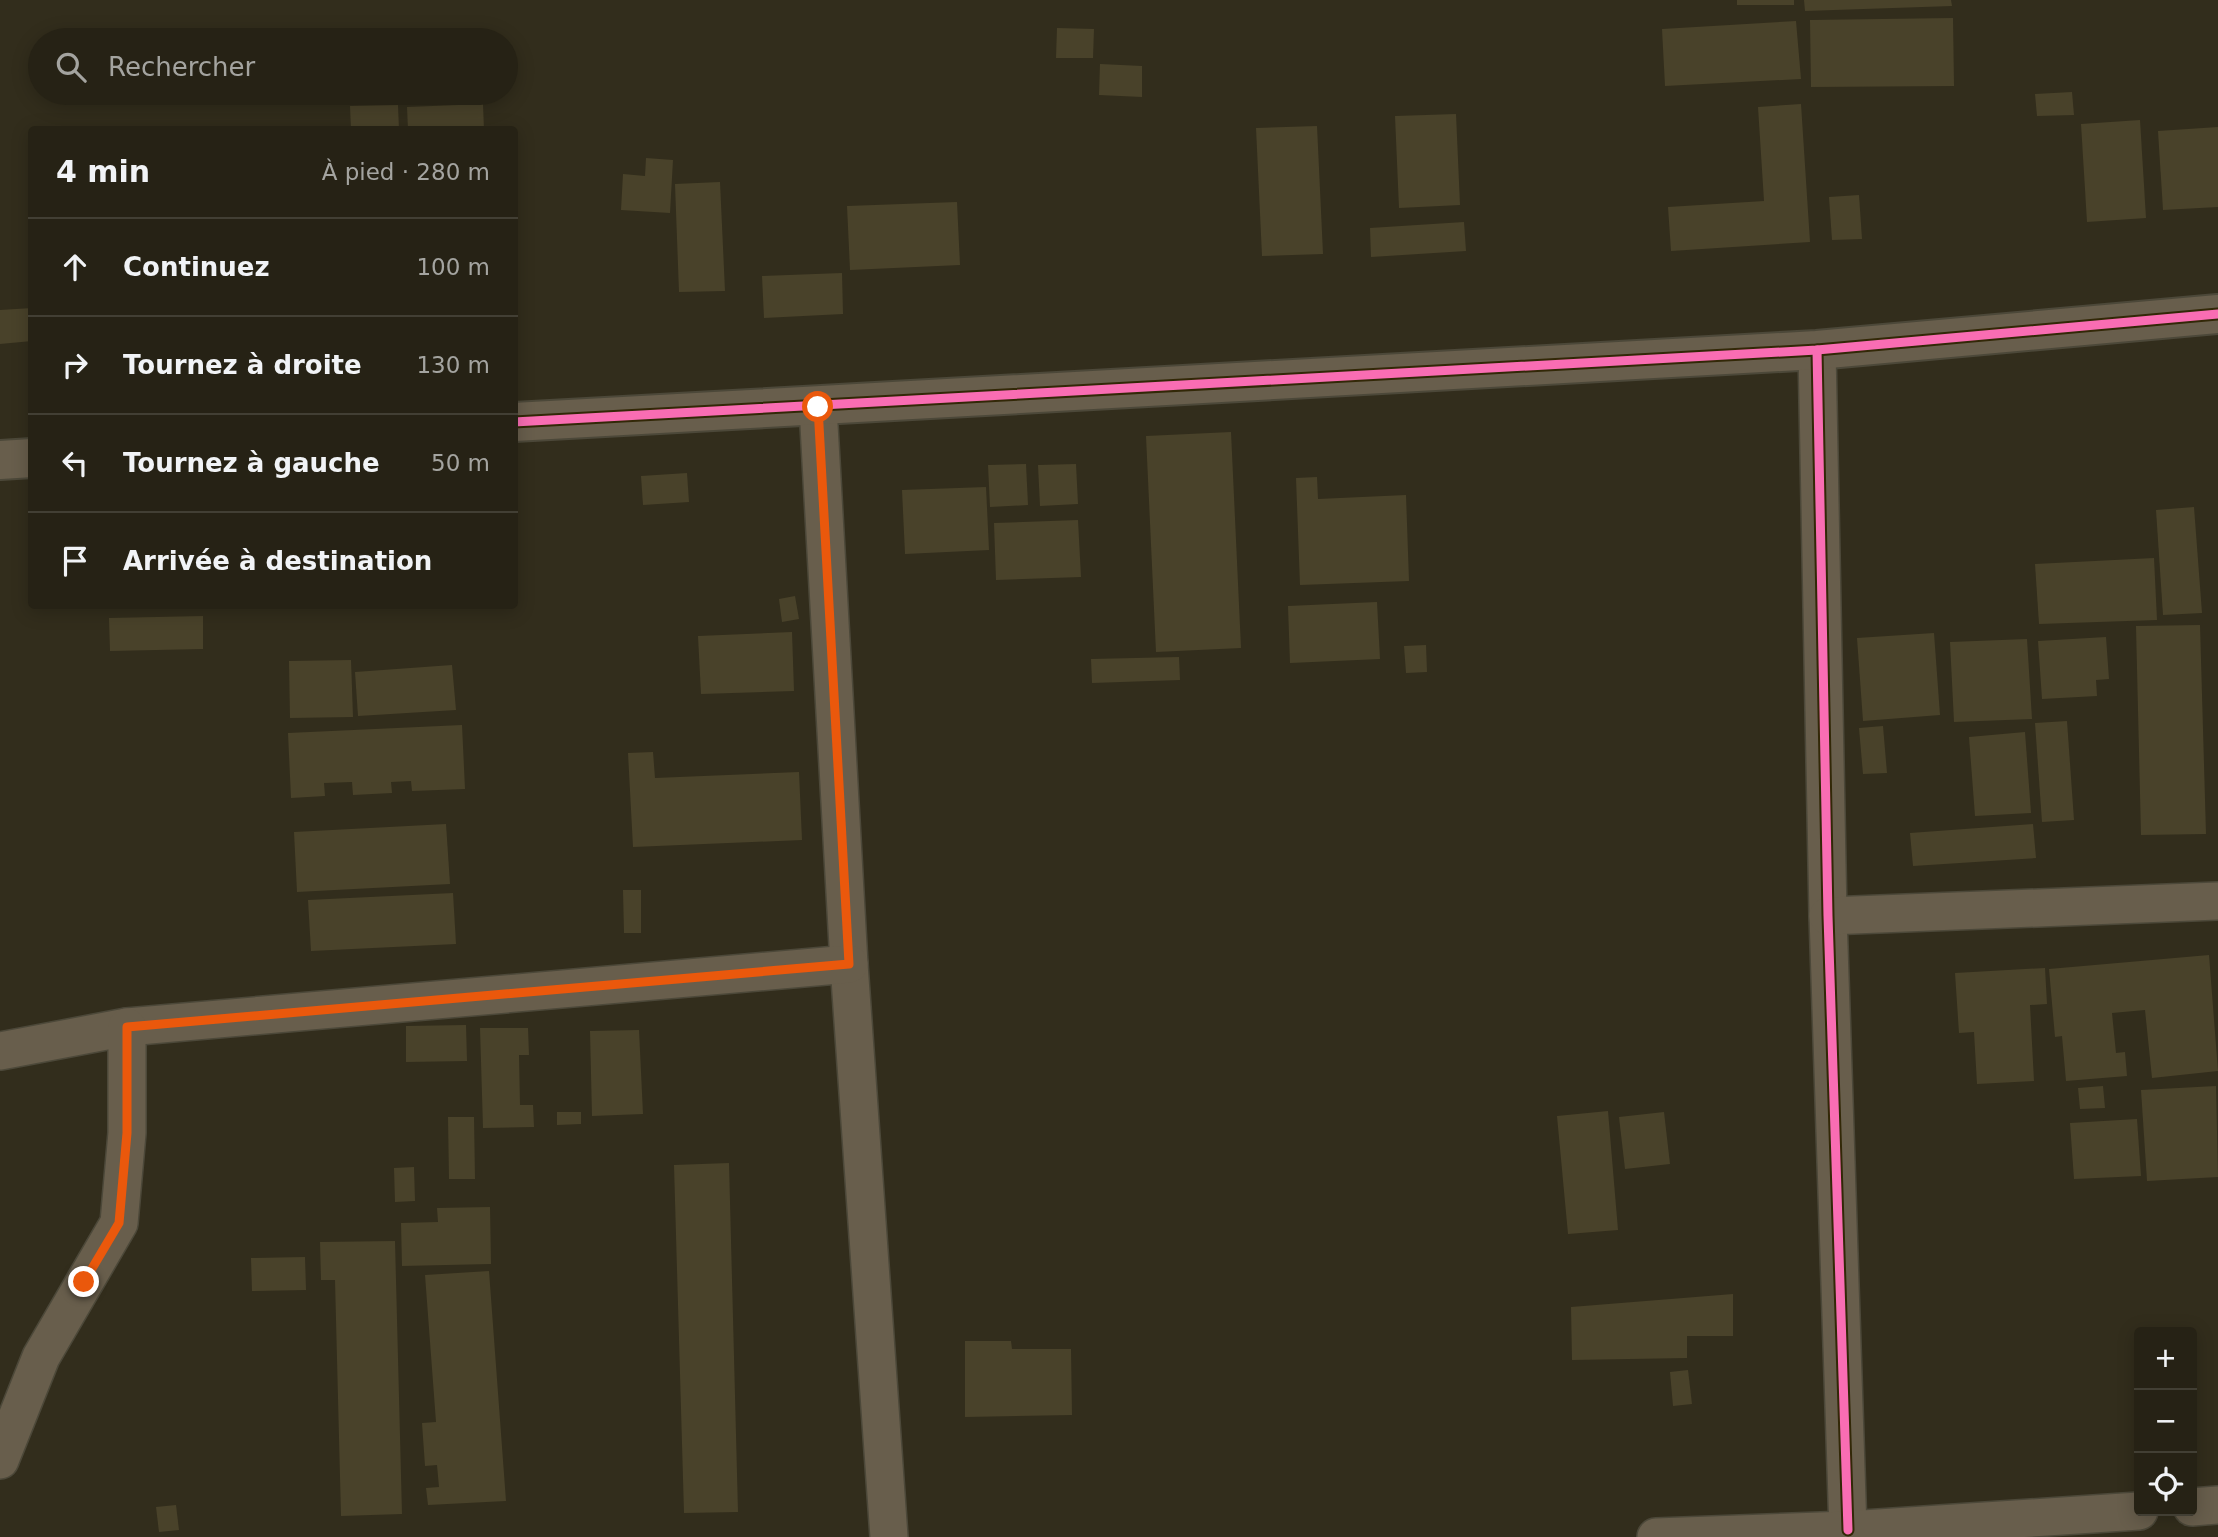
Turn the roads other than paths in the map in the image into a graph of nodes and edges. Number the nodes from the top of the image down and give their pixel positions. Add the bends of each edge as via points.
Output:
1 (2218, 314) edge
2 (1817, 350) junction
3 (818, 407) junction
4 (518, 422) edge
5 (28, 458) edge
6 (0, 460) edge
7 (2218, 901) edge
8 (1828, 916) junction
9 (849, 964) junction
10 (127, 1027) junction
11 (0, 1051) edge
12 (0, 1460) edge
13 (2218, 1505) edge
14 (2197, 1507) edge
15 (2134, 1511) edge
16 (1848, 1530) junction
17 (889, 1537) edge
18 (1656, 1537) edge

1 - 2 street
2 - 3 street
2 - 8 street
3 - 4 street
3 - 9 street
5 - 6 street
7 - 8 street
8 - 16 street
9 - 10 street
9 - 17 street
10 - 11 street
10 - 12 street via 127,1133 119,1223 41,1357
13 - 14 street
15 - 16 street
16 - 18 street

